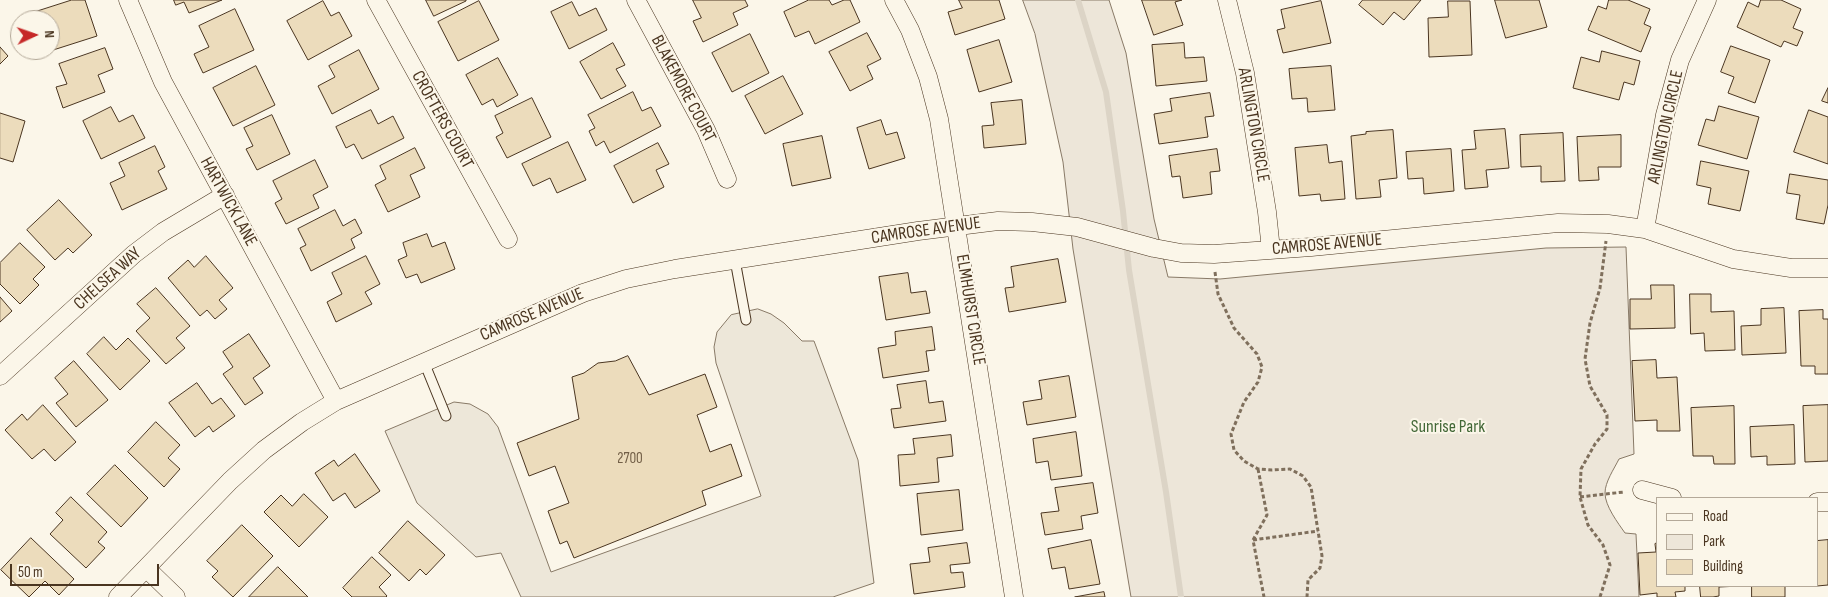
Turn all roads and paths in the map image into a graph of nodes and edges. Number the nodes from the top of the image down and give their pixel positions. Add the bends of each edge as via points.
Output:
1 (128, 0) edge
2 (376, 0) edge
3 (636, 0) edge
4 (894, 0) edge
5 (1227, 0) edge
6 (1707, 0) edge
7 (727, 179) dead end
8 (225, 195) junction
9 (1608, 224) junction
10 (957, 226) junction
11 (1645, 229) junction
12 (508, 239) dead end
13 (1271, 250) junction
14 (1214, 254) junction
15 (735, 260) junction
16 (1828, 268) edge
17 (746, 320) dead end
18 (424, 362) junction
19 (0, 376) edge
20 (336, 401) junction
21 (446, 416) dead end
22 (1258, 469) junction
23 (1642, 490) joint
24 (1580, 497) junction
25 (1668, 497) edge
26 (1318, 531) junction
27 (1253, 540) junction
28 (146, 568) junction
29 (118, 597) edge
30 (176, 597) edge
31 (1014, 597) edge
32 (1264, 597) edge
33 (1307, 597) edge
34 (1600, 597) edge

1 - 8 street, HARTWICK LANE via 163,82
2 - 12 street, CROFTERS COURT
3 - 7 street, BLAKEMORE COURT via 706,130
4 - 10 street, ELMHURST CIRCLE via 910,30 928,77 939,119
5 - 13 street, ARLINGTON CIRCLE via 1245,72
6 - 11 street, ARLINGTON CIRCLE via 1680,60 1665,116
8 - 19 street, CHELSEA WAY via 163,232 134,254
8 - 20 street, HARTWICK LANE
9 - 11 street, CAMROSE AVENUE
9 - 13 street, CAMROSE AVENUE via 1558,223
9 - 24 path via 1600,288 1590,323 1585,359 1590,386 1607,416 1607,429 1581,470
10 - 14 street, CAMROSE AVENUE via 998,221 1032,222 1077,227 1180,253
10 - 15 street, CAMROSE AVENUE
10 - 31 street, ELMHURST CIRCLE
11 - 16 street, CAMROSE AVENUE via 1733,259 1791,268
13 - 14 street, CAMROSE AVENUE
14 - 22 path via 1218,294 1234,328 1256,354 1262,367 1258,382 1244,402 1231,434 1234,450 1244,462
15 - 17 lane
15 - 18 street, CAMROSE AVENUE via 626,279 583,292
18 - 20 street, CAMROSE AVENUE
18 - 21 lane
20 - 28 street, CAMROSE AVENUE via 264,450
22 - 26 path via 1290,469 1304,476 1311,487
22 - 27 path via 1267,515
23 - 24 path
23 - 25 street
24 - 34 path via 1588,525 1603,545 1610,564
26 - 27 path
26 - 33 path via 1322,556 1320,568 1308,580
27 - 32 path
28 - 29 street, CAMROSE AVENUE
28 - 30 street

